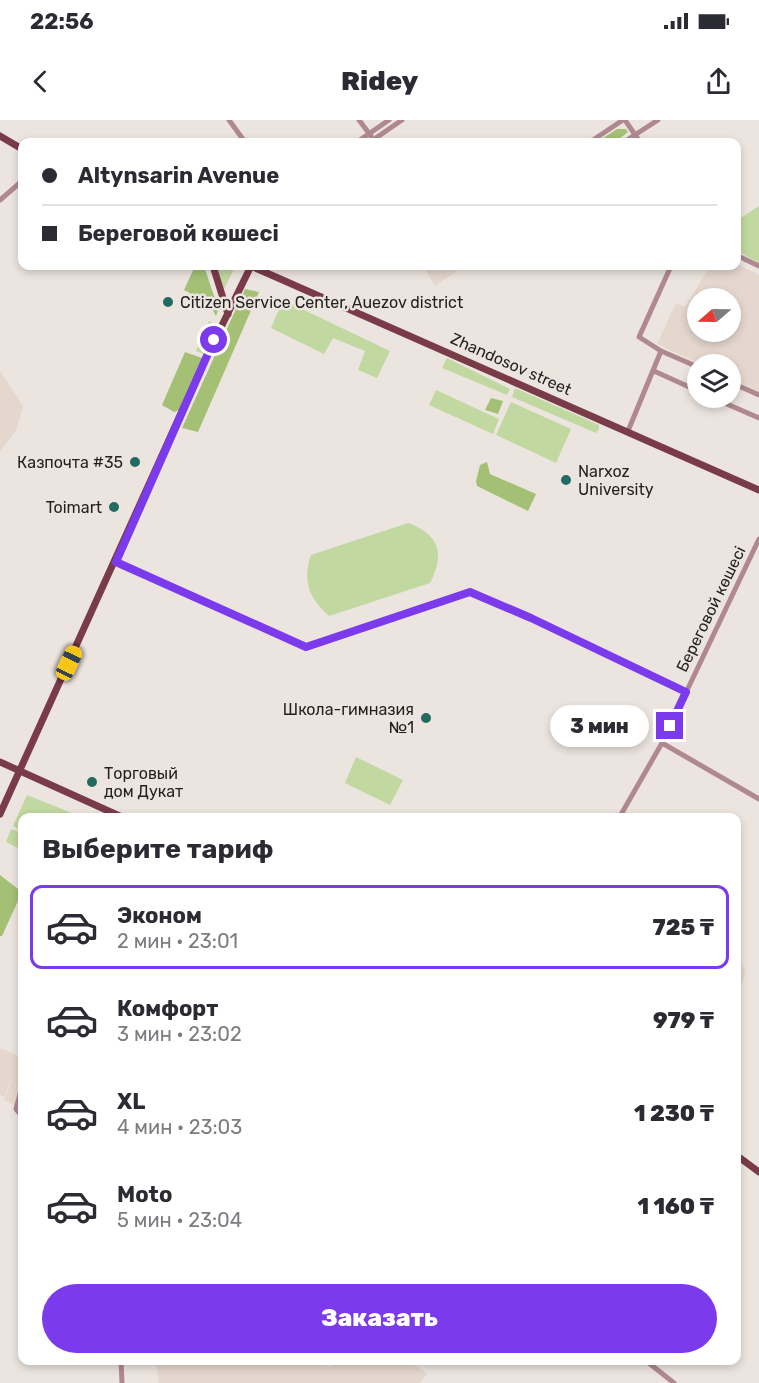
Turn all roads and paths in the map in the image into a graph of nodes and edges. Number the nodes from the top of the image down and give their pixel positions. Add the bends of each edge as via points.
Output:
1 (229, 120) edge
2 (359, 120) edge
3 (388, 120) edge
4 (402, 120) edge
5 (624, 120) edge
6 (658, 120) edge
7 (369, 134) junction
8 (635, 135) junction
9 (0, 136) edge
10 (242, 138) edge
11 (363, 138) edge
12 (371, 138) edge
13 (376, 138) edge
14 (596, 138) edge
15 (630, 138) edge
16 (637, 138) edge
17 (18, 147) edge
18 (18, 184) edge
19 (0, 200) edge
20 (741, 257) edge
21 (759, 266) edge
22 (214, 270) edge
23 (249, 270) edge
24 (260, 270) edge
25 (669, 270) edge
26 (228, 314) junction
27 (661, 351) junction
28 (687, 362) edge
29 (654, 371) junction
30 (687, 386) edge
31 (741, 387) edge
32 (759, 395) edge
33 (736, 408) edge
34 (759, 409) edge
35 (757, 417) edge
36 (628, 431) junction
37 (759, 490) edge
38 (759, 539) edge
39 (116, 562) junction
40 (686, 692) junction
41 (662, 743) junction
42 (0, 762) edge
43 (20, 771) junction
44 (759, 799) edge
45 (112, 813) edge
46 (622, 813) edge
47 (0, 814) edge
48 (741, 1159) edge
49 (759, 1172) edge
50 (121, 1365) edge
51 (651, 1365) edge
52 (122, 1383) edge
53 (674, 1383) edge

1 - 10 street
2 - 7 street
3 - 7 street
4 - 13 street
5 - 8 street
5 - 14 street
6 - 8 street
7 - 11 street
7 - 12 street
8 - 15 street
8 - 16 street
9 - 17 main road
18 - 19 street
20 - 21 street
22 - 26 main road
23 - 26 main road
24 - 36 main road, Zhandosov street
25 - 27 street via 639,338
26 - 39 main road
27 - 28 street
27 - 29 street
29 - 30 street
29 - 36 street
31 - 32 street
33 - 35 street
34 - 35 street
36 - 37 main road, Zhandosov street
38 - 40 street, Береговой көшесі
39 - 40 street via 306,647 470,592
39 - 43 main road
40 - 41 street, Береговой көшесі
41 - 44 street
41 - 46 street, Береговой көшесі
42 - 43 main road
43 - 45 main road
43 - 47 main road
48 - 49 main road
50 - 52 street
51 - 53 street

